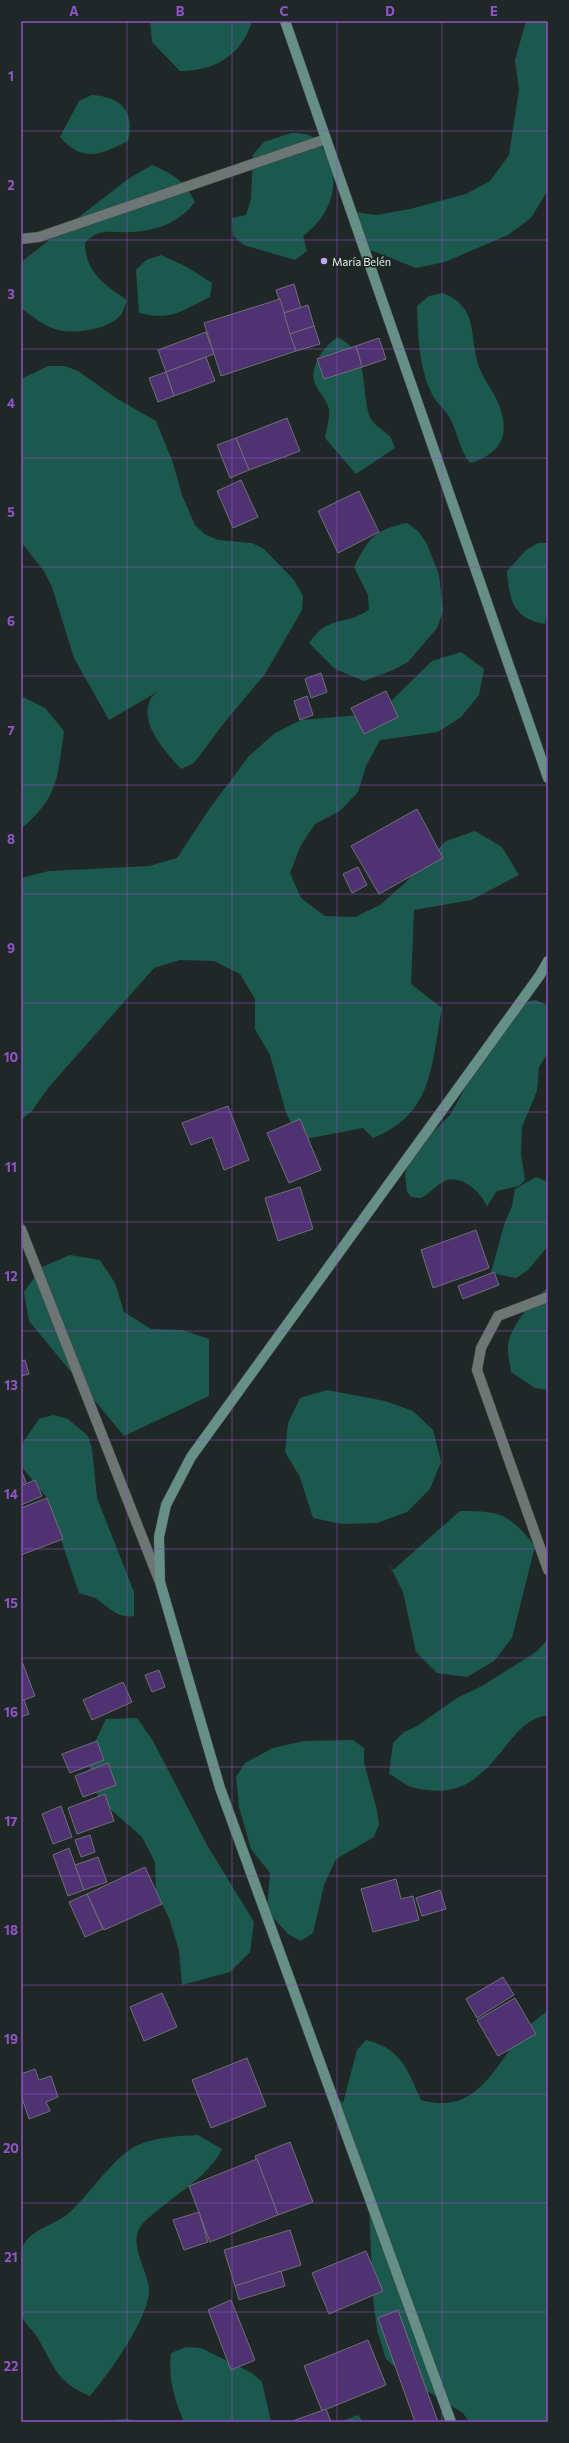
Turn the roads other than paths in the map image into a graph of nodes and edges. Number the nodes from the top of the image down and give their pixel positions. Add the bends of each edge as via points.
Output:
1 (285, 21) edge
2 (326, 139) junction
3 (21, 239) edge
4 (548, 778) edge
5 (548, 961) edge
6 (21, 1229) edge
7 (548, 1297) edge
8 (548, 1570) edge
9 (160, 1582) junction
10 (451, 2422) edge

1 - 2 street
2 - 3 street via 39,237
2 - 4 street
5 - 9 street via 191,1457 166,1505 159,1537
6 - 9 street
7 - 8 street via 498,1316 481,1348 477,1370
9 - 10 street via 220,1788

